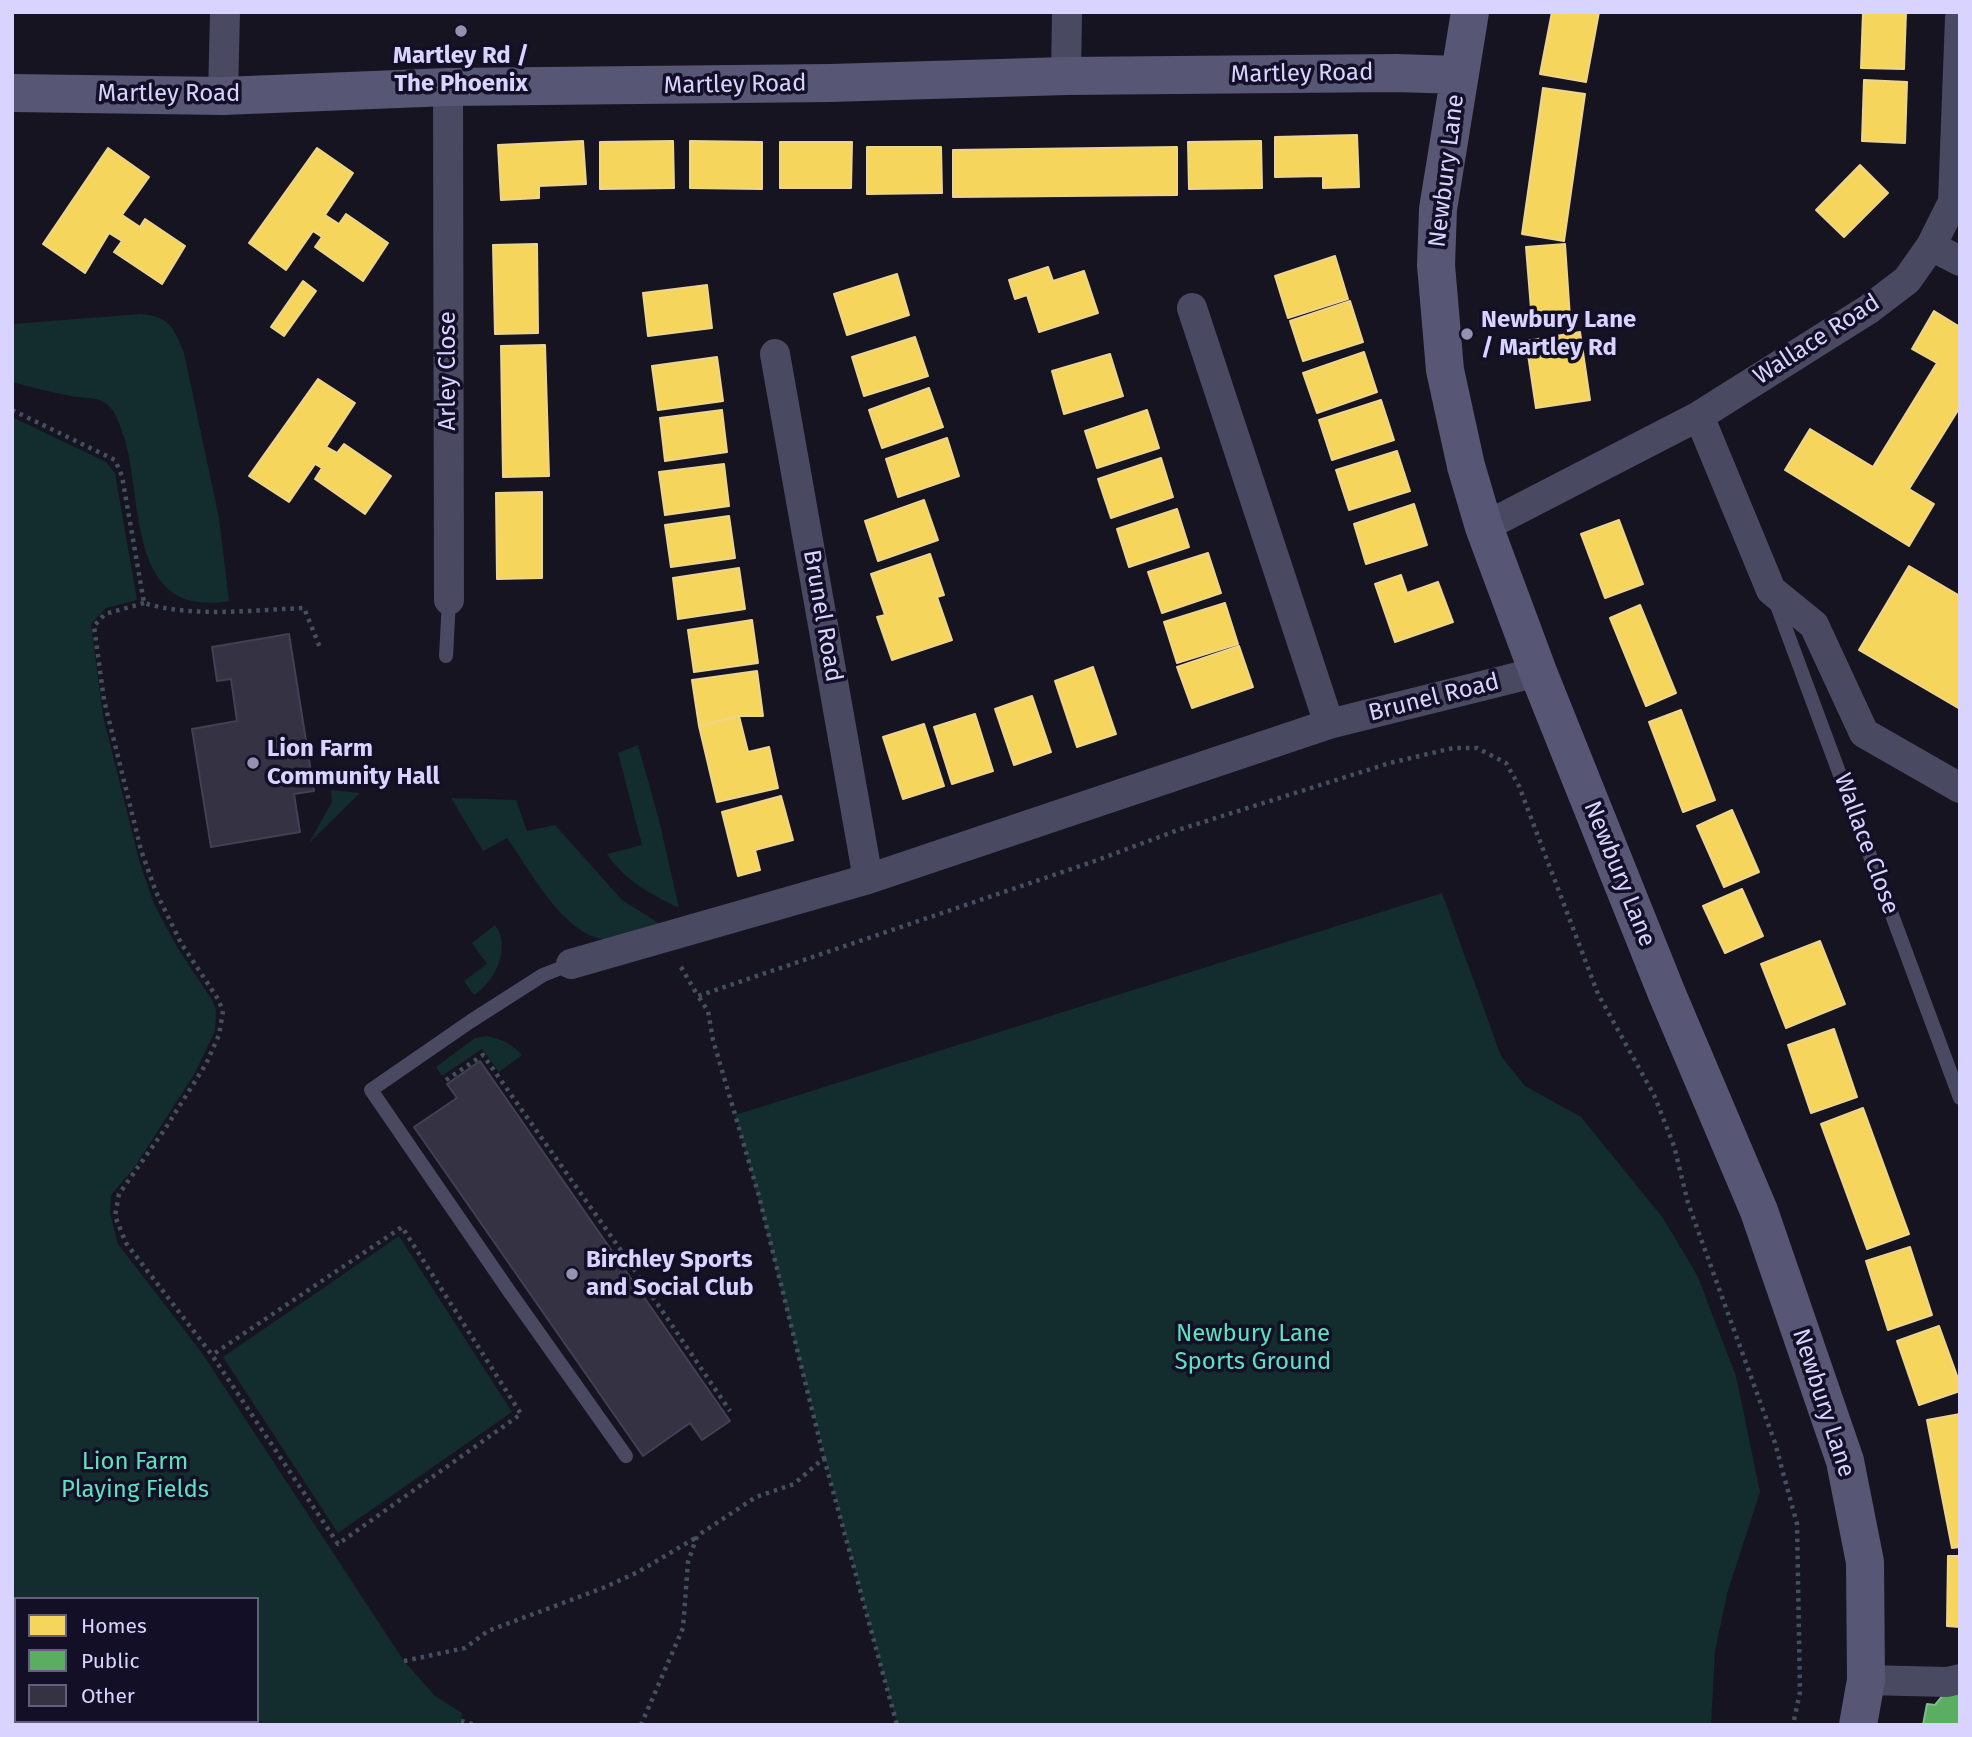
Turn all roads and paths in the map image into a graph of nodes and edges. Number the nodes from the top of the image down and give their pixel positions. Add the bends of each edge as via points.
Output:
1 (225, 12) edge
2 (1067, 12) edge
3 (1470, 12) edge
4 (1960, 18) edge
5 (1459, 75) junction
6 (1066, 76) junction
7 (448, 87) junction
8 (12, 93) edge
9 (223, 96) junction
10 (1931, 246) junction
11 (1960, 261) edge
12 (1192, 308) dead end
13 (775, 354) dead end
14 (12, 410) edge
15 (1699, 416) junction
16 (1483, 527) junction
17 (1771, 590) junction
18 (449, 600) joint
19 (144, 603) junction
20 (321, 650) dead end
21 (446, 656) dead end
22 (1538, 672) junction
23 (1329, 724) junction
24 (1960, 788) edge
25 (868, 879) junction
26 (683, 932) junction
27 (571, 964) joint
28 (698, 996) junction
29 (446, 1080) dead end
30 (1960, 1098) edge
31 (212, 1355) junction
32 (730, 1411) dead end
33 (626, 1456) dead end
34 (824, 1458) junction
35 (698, 1536) junction
36 (404, 1661) dead end
37 (1960, 1679) edge
38 (1866, 1680) junction
39 (461, 1721) dead end
40 (476, 1725) edge
41 (642, 1725) edge
42 (897, 1725) edge
43 (1793, 1725) edge
44 (1858, 1725) edge

1 - 9 street
2 - 6 street
3 - 5 street, Newbury Lane
4 - 10 street, Wallace Road via 1953,202
5 - 6 street, Martley Road
5 - 16 street, Newbury Lane via 1438,209 1436,265 1445,370
6 - 7 street, Martley Road
7 - 9 street, Martley Road
7 - 18 street, Arley Close
8 - 9 street, Martley Road
10 - 11 street
10 - 15 street, Wallace Road via 1907,280 1869,309
12 - 23 street
13 - 25 street, Brunel Road
14 - 19 path via 115,460 122,476
15 - 16 street, Wallace Road
15 - 17 street, Wallace Close
16 - 22 street, Newbury Lane
17 - 24 street, Wallace Close via 1814,625 1864,733
17 - 30 lane, Wallace Close
18 - 21 lane, Arley Close
19 - 20 path via 186,612 304,607
19 - 31 path via 105,614 94,626 104,701 156,892 223,1010 219,1035 206,1064 120,1194 115,1216 127,1243
22 - 23 street, Brunel Road
22 - 38 street, Newbury Lane via 1759,1211 1845,1461 1865,1562
23 - 25 street, Brunel Road
25 - 26 street, Brunel Road
26 - 27 street, Brunel Road
26 - 28 path via 679,964
27 - 33 lane via 543,975 371,1090
28 - 34 path via 708,1011 759,1196
28 - 43 path via 1178,830 1391,763 1453,748 1477,748 1506,763 1519,786 1598,994 1654,1095 1775,1443 1797,1524 1800,1692
29 - 32 path via 483,1055
31 - 31 path via 338,1544 521,1414 402,1227
34 - 35 path via 794,1484 756,1497
34 - 42 path
35 - 36 path via 638,1572 488,1631 465,1648
35 - 41 path via 688,1562 683,1628
37 - 38 street
38 - 44 street, Newbury Lane
39 - 40 path

